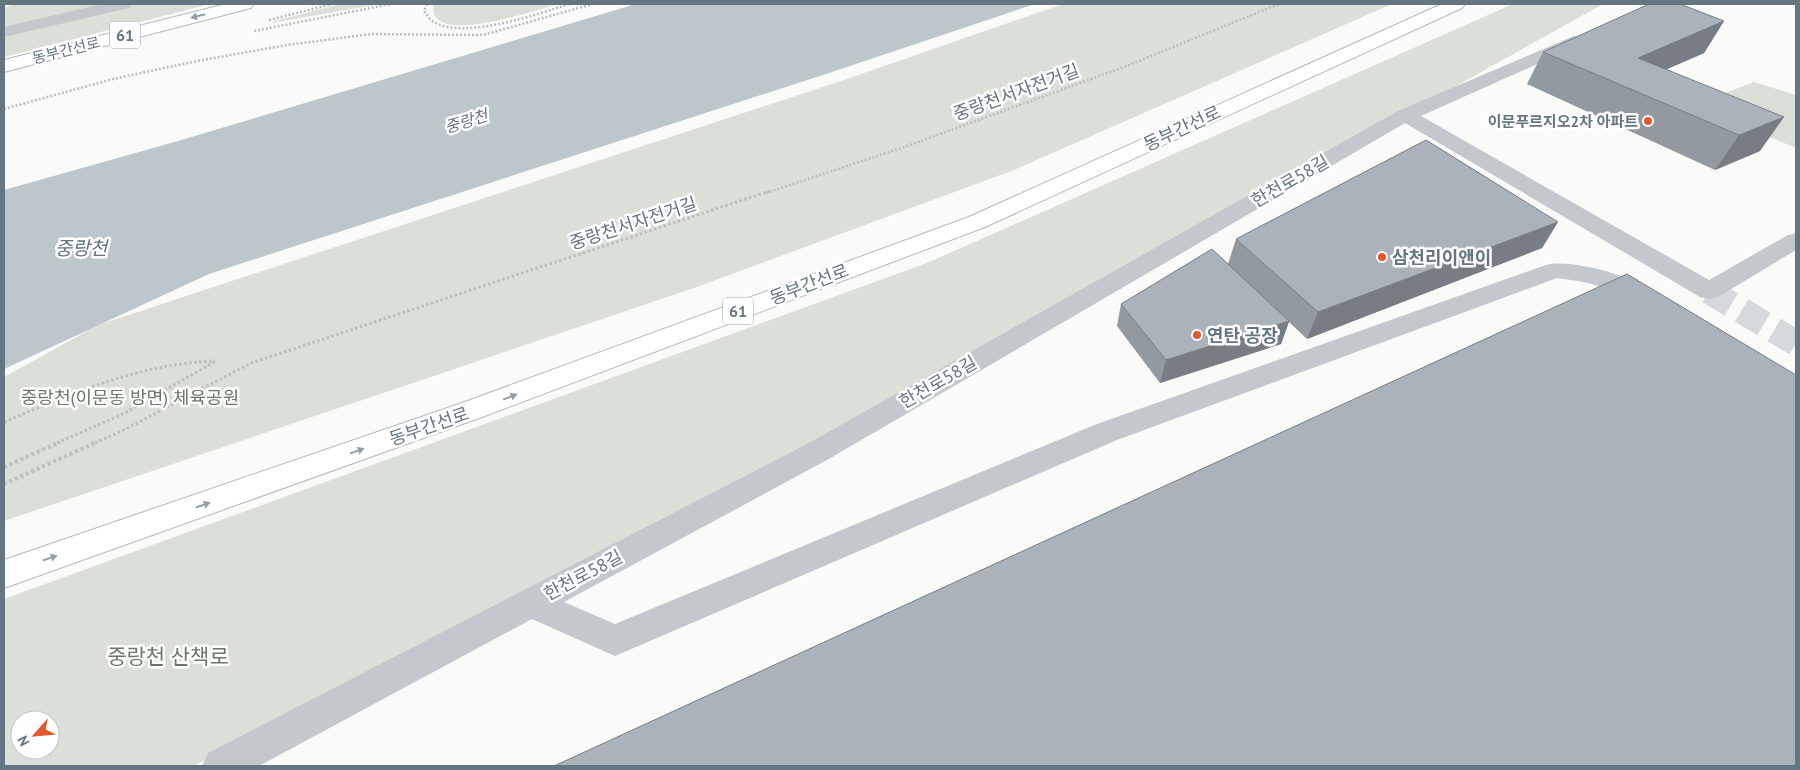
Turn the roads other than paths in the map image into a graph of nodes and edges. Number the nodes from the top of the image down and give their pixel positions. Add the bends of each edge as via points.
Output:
1 (123, 4) edge
2 (245, 4) edge
3 (1456, 4) edge
4 (4, 32) edge
5 (1595, 33) edge
6 (4, 66) edge
7 (1405, 115) junction
8 (1796, 240) edge
9 (1669, 314) edge
10 (4, 574) edge
11 (530, 603) junction
12 (221, 766) edge

1 - 4 street
2 -> 6 highway, 동부간선로 / 61
10 -> 3 highway, 동부간선로 / 61 via 472,410 976,222
5 - 7 street, 한천로58길
7 - 8 street via 1709,291
7 - 11 street, 한천로58길 via 817,452
9 - 11 street via 1618,283 1584,273 1555,270 1107,432 615,640
11 - 12 street, 한천로58길

